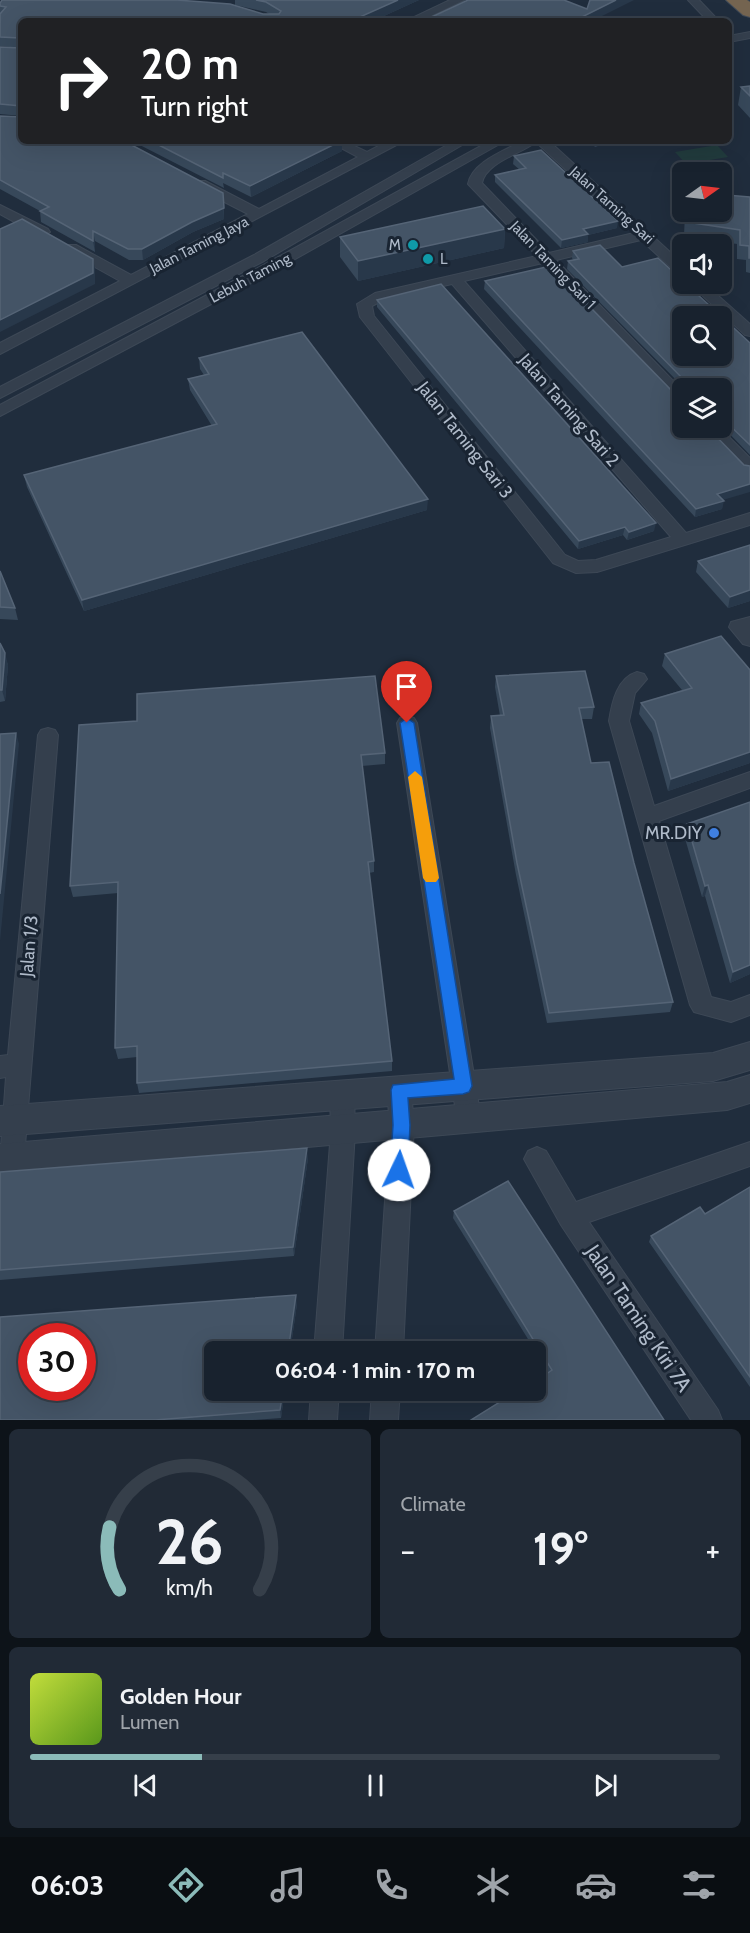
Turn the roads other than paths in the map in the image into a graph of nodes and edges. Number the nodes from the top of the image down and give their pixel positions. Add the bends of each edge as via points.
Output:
1 (459, 0) edge
2 (693, 0) edge
3 (735, 0) edge
4 (750, 11) edge
5 (416, 18) edge
6 (708, 18) edge
7 (750, 34) edge
8 (732, 40) edge
9 (732, 42) edge
10 (750, 48) edge
11 (340, 144) edge
12 (392, 144) edge
13 (458, 144) edge
14 (494, 144) edge
15 (526, 144) edge
16 (545, 144) edge
17 (368, 157) junction
18 (188, 178) edge
19 (0, 209) edge
20 (259, 214) junction
21 (22, 219) junction
22 (7, 226) edge
23 (645, 235) junction
24 (546, 258) junction
25 (672, 261) edge
26 (455, 279) junction
27 (129, 280) junction
28 (708, 294) edge
29 (750, 332) edge
30 (0, 349) edge
31 (672, 388) edge
32 (0, 393) edge
33 (0, 411) edge
34 (721, 438) edge
35 (750, 467) edge
36 (750, 519) edge
37 (683, 540) junction
38 (750, 623) edge
39 (750, 639) edge
40 (637, 679) dead end
41 (407, 723) dead end
42 (48, 735) dead end
43 (750, 780) edge
44 (647, 817) junction
45 (750, 1005) edge
46 (750, 1056) edge
47 (10, 1066) edge
48 (463, 1086) junction
49 (750, 1089) edge
50 (399, 1090) junction
51 (342, 1094) junction
52 (469, 1119) junction
53 (7, 1120) edge
54 (402, 1125) junction
55 (343, 1131) junction
56 (750, 1154) edge
57 (6, 1159) edge
58 (537, 1159) dead end
59 (570, 1216) junction
60 (329, 1341) edge
61 (390, 1341) edge
62 (324, 1401) edge
63 (385, 1401) edge
64 (323, 1420) edge
65 (384, 1420) edge
66 (708, 1420) edge

1 - 5 street via 435,6
2 - 6 street
3 - 4 highway
7 - 8 street
9 - 10 street
11 - 17 street
12 - 17 street, Jalan Taming Jaya
13 - 32 street, Lebuh Taming via 259,258
14 - 33 street, Lebuh Taming
15 - 24 street, Jalan Taming Sari 1 via 487,166 476,178 476,184
16 - 23 street, Jalan Taming Sari
17 - 20 street, Jalan Taming Jaya
18 - 20 street
19 - 21 street
20 - 27 street, Jalan Taming Jaya
21 - 22 street
21 - 27 street
23 - 24 street
23 - 25 street, Jalan Taming Sari
24 - 26 street
24 - 31 street, Jalan Taming Sari 1
26 - 37 street, Jalan Taming Sari 2
26 - 37 street, Jalan Taming Sari 3 via 380,296 364,304 366,317 559,559 576,567 597,566
27 - 30 street, Jalan Taming Jaya
28 - 29 street
34 - 35 street
36 - 37 street
38 - 39 street via 738,627
40 - 44 street via 622,698 619,721
41 - 48 street
42 - 47 street, Jalan 1/3
43 - 44 street
44 - 45 street via 702,1005 731,1012
46 - 48 street via 713,1067
47 - 53 street, Jalan 1/3
48 - 50 street
48 - 52 street
49 - 52 street via 727,1096
50 - 51 street
50 - 54 street
51 - 53 street
51 - 55 street
52 - 54 street
53 - 57 street, Jalan 1/3
54 - 55 street
54 - 61 street
55 - 57 street
55 - 60 street
56 - 59 street
58 - 59 street, Jalan Taming Kiri 7A
59 - 66 street, Jalan Taming Kiri 7A
62 - 64 street
63 - 65 street

